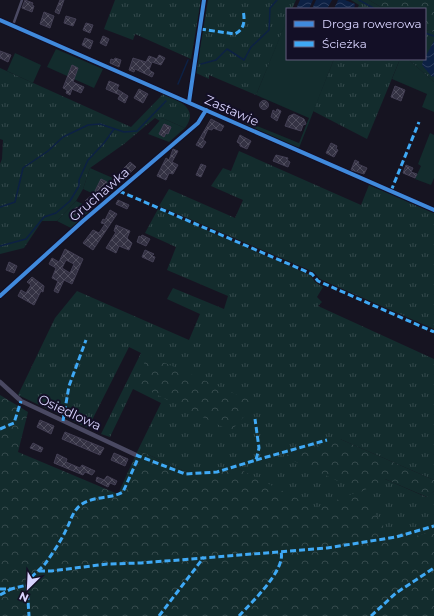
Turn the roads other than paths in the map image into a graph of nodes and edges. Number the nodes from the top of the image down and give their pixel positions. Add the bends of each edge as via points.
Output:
1 (22, 0) edge
2 (204, 0) edge
3 (0, 21) edge
4 (12, 25) junction
5 (189, 102) junction
6 (206, 110) junction
7 (434, 210) edge
8 (2, 295) edge
9 (0, 382) edge
10 (136, 455) dead end

1 - 4 lane
2 - 5 street
3 - 4 street, Zastawie
4 - 5 street, Zastawie
5 - 6 street, Zastawie
6 - 7 street, Zastawie
6 - 8 street, Gruchawka via 198,123 83,221
9 - 10 street, Osiedlowa via 21,401

